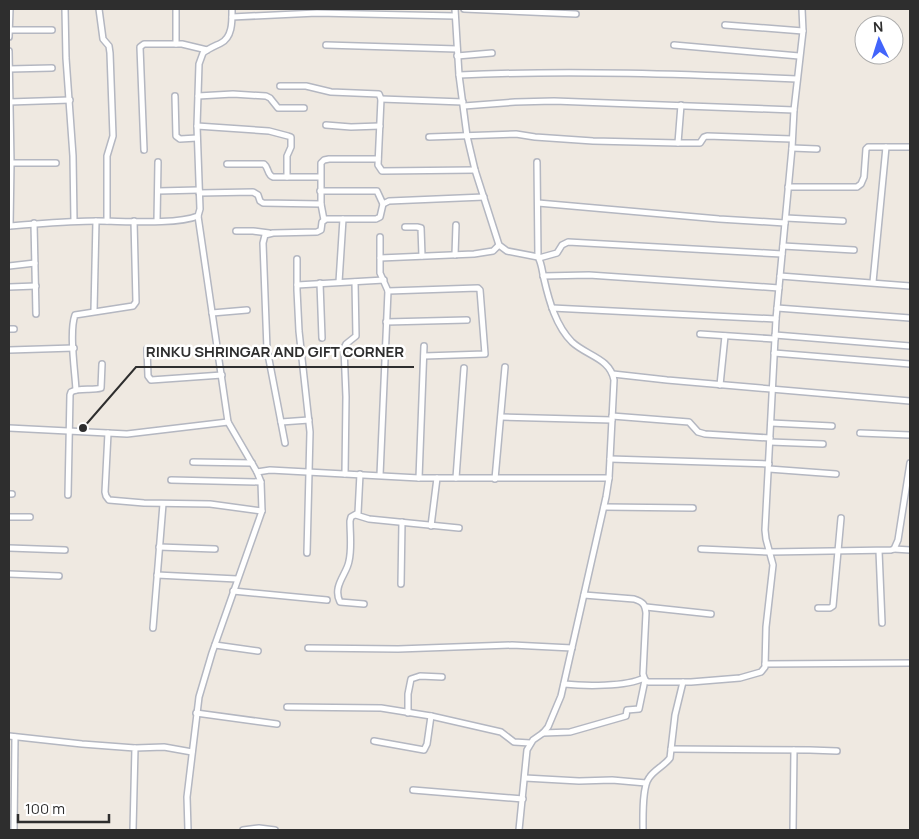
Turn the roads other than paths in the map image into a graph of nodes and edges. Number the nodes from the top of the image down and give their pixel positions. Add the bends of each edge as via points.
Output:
1 (10, 9) edge
2 (65, 9) edge
3 (99, 9) edge
4 (176, 9) edge
5 (232, 9) edge
6 (455, 9) edge
7 (464, 9) edge
8 (802, 9) edge
9 (576, 14) dead end
10 (455, 16) junction
11 (232, 17) junction
12 (725, 25) dead end
13 (9, 30) edge
14 (52, 30) dead end
15 (802, 31) junction
16 (9, 37) edge
17 (176, 44) junction
18 (326, 45) dead end
19 (674, 45) dead end
20 (207, 50) junction
21 (9, 51) edge
22 (457, 53) junction
23 (492, 53) dead end
24 (799, 56) junction
25 (52, 68) dead end
26 (9, 69) edge
27 (459, 75) junction
28 (797, 78) junction
29 (280, 86) dead end
30 (175, 96) dead end
31 (198, 96) junction
32 (381, 99) junction
33 (70, 100) junction
34 (9, 102) edge
35 (464, 104) junction
36 (681, 105) junction
37 (304, 108) dead end
38 (794, 110) junction
39 (326, 125) dead end
40 (197, 126) junction
41 (380, 126) junction
42 (467, 136) junction
43 (10, 137) edge
44 (428, 137) dead end
45 (197, 138) junction
46 (792, 139) junction
47 (678, 143) junction
48 (886, 147) junction
49 (910, 147) edge
50 (792, 148) junction
51 (817, 149) dead end
52 (144, 150) dead end
53 (378, 158) junction
54 (158, 162) dead end
55 (537, 162) dead end
56 (11, 163) junction
57 (56, 163) dead end
58 (227, 164) dead end
59 (475, 170) junction
60 (287, 177) junction
61 (320, 177) junction
62 (788, 188) junction
63 (158, 191) junction
64 (320, 191) junction
65 (199, 192) junction
66 (484, 197) junction
67 (538, 203) junction
68 (321, 204) junction
69 (383, 204) junction
70 (198, 216) junction
71 (343, 219) junction
72 (324, 220) junction
73 (785, 220) junction
74 (74, 221) junction
75 (96, 221) junction
76 (107, 221) junction
77 (134, 221) junction
78 (157, 221) junction
79 (843, 221) dead end
80 (34, 223) junction
81 (456, 225) dead end
82 (9, 226) edge
83 (405, 227) dead end
84 (236, 232) dead end
85 (269, 233) junction
86 (380, 237) dead end
87 (500, 245) junction
88 (783, 246) junction
89 (854, 250) dead end
90 (782, 254) junction
91 (456, 255) junction
92 (422, 256) junction
93 (380, 258) junction
94 (538, 258) junction
95 (298, 259) dead end
96 (35, 263) junction
97 (9, 266) edge
98 (543, 276) junction
99 (780, 276) junction
100 (384, 280) junction
101 (339, 282) junction
102 (355, 282) junction
103 (873, 282) junction
104 (320, 283) junction
105 (297, 284) junction
106 (36, 286) junction
107 (910, 286) edge
108 (9, 287) edge
109 (779, 288) junction
110 (388, 291) junction
111 (552, 308) junction
112 (777, 308) junction
113 (247, 310) dead end
114 (94, 311) junction
115 (212, 313) junction
116 (36, 314) dead end
117 (910, 318) edge
118 (776, 319) junction
119 (467, 320) dead end
120 (386, 322) junction
121 (700, 334) dead end
122 (725, 336) junction
123 (775, 337) junction
124 (322, 338) dead end
125 (424, 346) dead end
126 (910, 346) edge
127 (74, 348) junction
128 (147, 349) dead end
129 (9, 350) edge
130 (774, 352) junction
131 (424, 356) junction
132 (102, 364) dead end
133 (910, 364) edge
134 (505, 367) dead end
135 (464, 368) dead end
136 (613, 374) junction
137 (222, 375) junction
138 (720, 385) junction
139 (773, 389) junction
140 (76, 390) junction
141 (910, 400) edge
142 (501, 417) junction
143 (612, 418) junction
144 (309, 420) junction
145 (228, 422) junction
146 (281, 422) junction
147 (771, 423) junction
148 (832, 426) dead end
149 (9, 428) edge
150 (70, 431) junction
151 (108, 433) junction
152 (860, 433) dead end
153 (910, 435) edge
154 (770, 440) junction
155 (286, 443) dead end
156 (823, 444) dead end
157 (610, 459) junction
158 (193, 462) dead end
159 (252, 463) junction
160 (910, 463) edge
161 (769, 467) junction
162 (257, 472) junction
163 (309, 472) junction
164 (345, 474) junction
165 (360, 474) junction
166 (836, 474) dead end
167 (380, 475) junction
168 (419, 478) junction
169 (437, 478) junction
170 (456, 478) junction
171 (608, 478) junction
172 (495, 479) junction
173 (171, 480) dead end
174 (261, 482) junction
175 (68, 495) dead end
176 (904, 496) junction
177 (910, 496) edge
178 (163, 504) junction
179 (604, 507) junction
180 (693, 508) dead end
181 (262, 511) junction
182 (356, 515) junction
183 (9, 517) edge
184 (30, 518) dead end
185 (841, 518) dead end
186 (402, 522) junction
187 (432, 526) junction
188 (459, 528) dead end
189 (159, 547) junction
190 (9, 548) edge
191 (215, 549) dead end
192 (701, 549) dead end
193 (894, 549) junction
194 (64, 550) dead end
195 (910, 550) edge
196 (770, 552) junction
197 (838, 552) junction
198 (879, 552) junction
199 (307, 553) dead end
200 (9, 574) edge
201 (157, 575) junction
202 (58, 576) dead end
203 (237, 579) junction
204 (401, 584) dead end
205 (233, 591) junction
206 (584, 595) junction
207 (327, 600) dead end
208 (364, 604) dead end
209 (646, 607) junction
210 (818, 608) dead end
211 (711, 614) dead end
212 (882, 623) dead end
213 (153, 628) dead end
214 (215, 645) junction
215 (308, 648) dead end
216 (572, 648) junction
217 (258, 651) dead end
218 (910, 663) edge
219 (765, 664) junction
220 (442, 677) dead end
221 (644, 679) junction
222 (683, 682) junction
223 (564, 684) junction
224 (287, 707) dead end
225 (408, 712) junction
226 (196, 713) junction
227 (431, 716) junction
228 (277, 724) dead end
229 (543, 733) junction
230 (9, 736) edge
231 (16, 737) junction
232 (374, 740) dead end
233 (530, 743) junction
234 (135, 748) junction
235 (671, 750) junction
236 (794, 750) junction
237 (837, 751) dead end
238 (192, 752) junction
239 (525, 778) junction
240 (646, 784) junction
241 (413, 790) dead end
242 (523, 799) junction
243 (14, 830) edge
244 (133, 830) edge
245 (188, 830) edge
246 (243, 830) edge
247 (275, 830) edge
248 (519, 830) edge
249 (643, 830) edge
250 (793, 830) edge

1 - 13 street
2 - 33 street
3 - 76 street via 103,40 110,53 113,136 107,160
4 - 17 street
5 - 11 street
6 - 10 street
7 - 9 street
8 - 15 street
10 - 11 street via 317,13
10 - 22 street
11 - 20 street via 231,30 225,41
12 - 15 street
13 - 14 street
13 - 16 street
15 - 24 street
17 - 20 street
17 - 52 street via 144,44 140,47
18 - 22 street
19 - 24 street
20 - 31 street via 200,64
21 - 26 street
22 - 23 street
22 - 27 street
24 - 28 street
25 - 26 street
26 - 34 street
27 - 28 street via 636,73
27 - 35 street
28 - 38 street
29 - 32 street via 377,93
30 - 45 street via 176,136 180,139
31 - 37 street via 266,96 278,108
31 - 40 street
32 - 35 street
32 - 41 street
33 - 34 street
33 - 74 street
34 - 43 street
35 - 36 street via 554,101
35 - 42 street
36 - 38 street
36 - 47 street
38 - 46 street
39 - 41 street
40 - 45 street
40 - 60 street via 268,131 290,137
41 - 53 street
42 - 44 street
42 - 47 street via 516,134 593,141
42 - 59 street
43 - 56 street
45 - 65 street
46 - 47 street via 707,136 700,143
46 - 50 street
48 - 49 street
48 - 62 street via 866,149 864,177 857,187
48 - 103 street
50 - 51 street
50 - 62 street
53 - 59 street via 380,170 384,172
53 - 61 street via 324,160 320,166
54 - 63 street
55 - 67 street
56 - 57 street
56 - 82 street
58 - 60 street via 264,164 271,176
59 - 66 street
60 - 61 street
61 - 64 street
62 - 73 street
63 - 65 street
63 - 78 street
64 - 68 street
64 - 69 street via 376,191
65 - 68 street via 253,192 263,203
65 - 70 street
66 - 69 street via 389,201
66 - 87 street
67 - 73 street via 720,219
67 - 94 street
68 - 72 street
69 - 71 street via 378,218
70 - 78 street
70 - 115 street
71 - 72 street
71 - 101 street
72 - 85 street via 317,232
73 - 79 street
73 - 88 street
74 - 75 street
74 - 80 street
75 - 76 street
75 - 114 street
76 - 77 street
77 - 78 street
77 - 114 street via 135,304
80 - 82 street
80 - 96 street
81 - 91 street
83 - 92 street via 420,228
84 - 85 street
85 - 146 street via 263,244 266,336
86 - 93 street
87 - 91 street via 487,253
87 - 94 street via 507,251
88 - 89 street
88 - 90 street
90 - 94 street via 568,242 557,253
90 - 99 street
91 - 92 street
92 - 93 street
93 - 100 street
94 - 98 street
95 - 105 street
96 - 97 street
96 - 106 street
98 - 109 street via 589,275
98 - 111 street
99 - 103 street
99 - 109 street
100 - 102 street
100 - 110 street
101 - 102 street
101 - 104 street
102 - 164 street via 356,336 344,348
103 - 107 street
104 - 105 street
104 - 124 street
105 - 144 street
106 - 108 street
106 - 116 street
109 - 112 street
110 - 120 street
110 - 131 street via 480,290 485,354
111 - 118 street
111 - 136 street via 573,343 606,364
112 - 117 street
112 - 118 street
113 - 115 street
114 - 127 street via 75,315
115 - 137 street
118 - 123 street
119 - 120 street
120 - 167 street
121 - 122 street
122 - 123 street
122 - 138 street
123 - 126 street
123 - 130 street
125 - 131 street
127 - 129 street
127 - 140 street
128 - 137 street via 151,380
130 - 133 street
130 - 139 street
131 - 168 street
132 - 140 street via 101,388
134 - 142 street
135 - 170 street
136 - 138 street
136 - 143 street
137 - 145 street
138 - 139 street
139 - 141 street
139 - 147 street
140 - 150 street via 70,395
142 - 143 street
142 - 172 street
143 - 154 street via 689,422 698,432 705,434
143 - 157 street
144 - 146 street
144 - 163 street
145 - 151 street via 127,434
145 - 159 street
146 - 155 street
147 - 148 street
147 - 154 street
149 - 150 street
150 - 151 street
150 - 175 street
151 - 178 street via 107,498
152 - 153 street
154 - 156 street
154 - 161 street
157 - 161 street
157 - 171 street
158 - 159 street
159 - 162 street
160 - 176 street
161 - 166 street
161 - 196 street via 765,530
162 - 163 street
162 - 174 street
163 - 164 street
163 - 199 street
164 - 165 street
165 - 167 street
165 - 182 street via 360,508
167 - 168 street
168 - 169 street
169 - 170 street
169 - 187 street
170 - 172 street
171 - 172 street
171 - 179 street
173 - 174 street
174 - 181 street
176 - 177 street
176 - 193 street
178 - 181 street via 210,504
178 - 189 street
179 - 180 street
179 - 206 street
181 - 203 street
182 - 186 street
182 - 208 street via 350,521 349,563 341,577 338,598 340,602
183 - 184 street
185 - 197 street
186 - 187 street
186 - 204 street
187 - 188 street
189 - 191 street
189 - 201 street
190 - 194 street
192 - 196 street
193 - 195 street
193 - 198 street
196 - 197 street
196 - 219 street via 773,565
197 - 198 street
197 - 210 street via 832,607
198 - 212 street
200 - 202 street
201 - 203 street
201 - 213 street
203 - 205 street
205 - 207 street
205 - 214 street
206 - 209 street via 634,599
206 - 216 street
209 - 211 street
209 - 221 street
214 - 217 street
214 - 226 street
215 - 216 street via 512,645
216 - 223 street
218 - 219 street
219 - 222 street via 761,672 751,675
220 - 225 street via 410,679
221 - 222 street
221 - 223 street via 581,686
221 - 229 street via 639,709 627,710 626,716 570,732
222 - 235 street
223 - 229 street via 553,717
224 - 225 street via 365,707
225 - 227 street
226 - 228 street
226 - 238 street
227 - 232 street via 424,750
227 - 233 street via 501,732 514,742
229 - 233 street
230 - 231 street
231 - 234 street
231 - 243 street
233 - 239 street
234 - 238 street via 164,747
234 - 244 street
235 - 236 street
235 - 240 street via 666,764 650,776
236 - 237 street
236 - 250 street
238 - 245 street via 187,797
239 - 240 street
239 - 242 street
240 - 249 street
241 - 242 street
242 - 248 street
246 - 247 street

